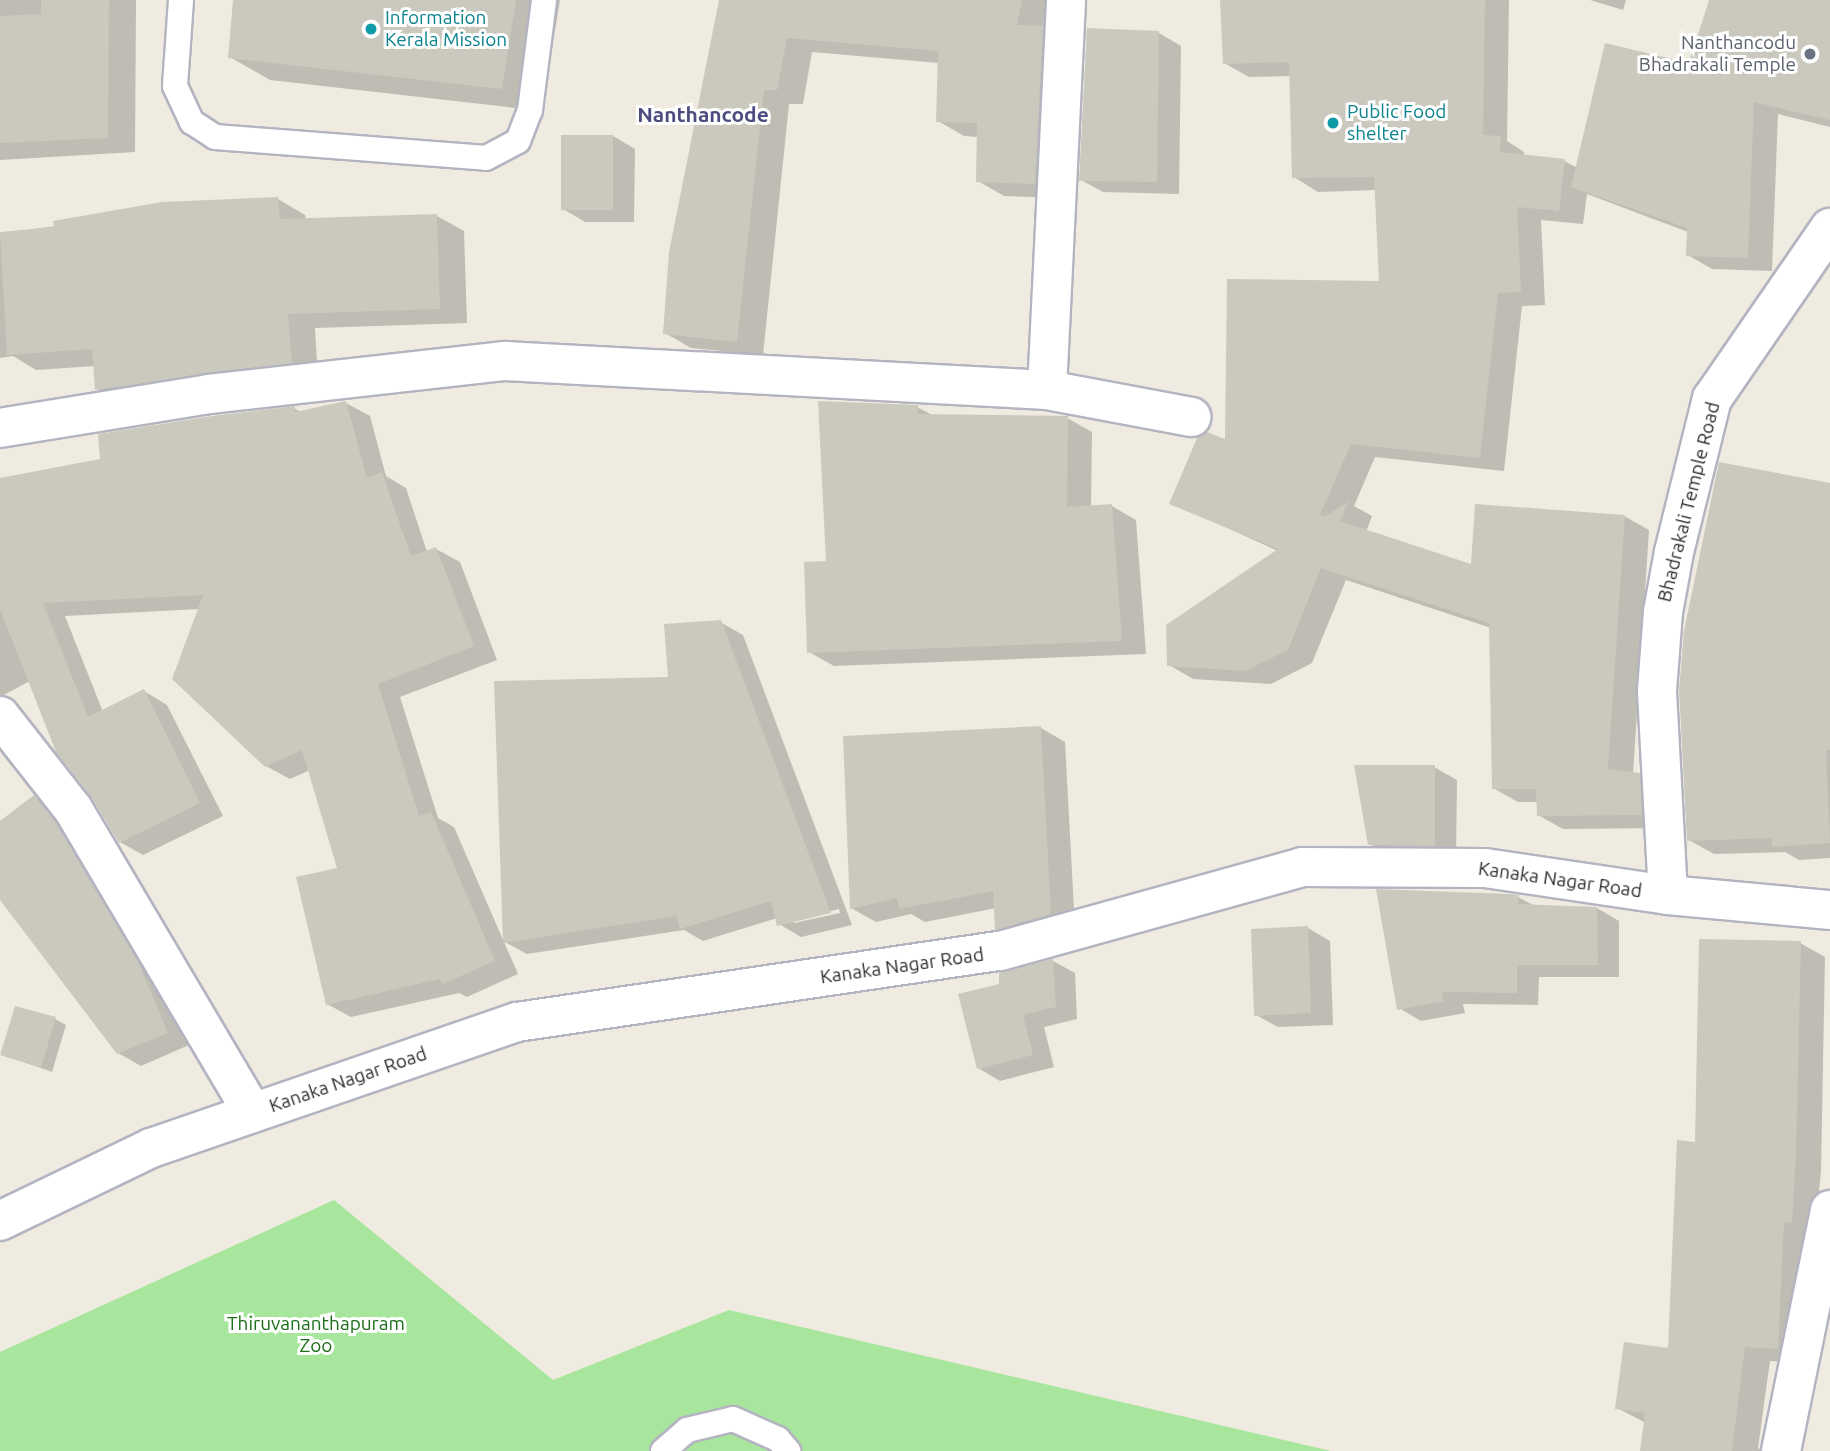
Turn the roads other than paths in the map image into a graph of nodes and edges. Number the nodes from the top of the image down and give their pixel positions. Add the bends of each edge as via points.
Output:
1 (181, 0) edge
2 (544, 0) edge
3 (1066, 0) edge
4 (1830, 228) edge
5 (1047, 390) junction
6 (1191, 417) dead end
7 (0, 428) edge
8 (0, 716) edge
9 (1668, 895) junction
10 (1830, 910) edge
11 (253, 1113) junction
12 (1830, 1210) edge
13 (0, 1222) edge
14 (663, 1451) edge
15 (788, 1451) edge
16 (1781, 1451) edge

1 - 2 lane via 175,86 192,122 215,137 486,158 518,141 530,110
3 - 5 street
4 - 9 street, Bhadrakali Temple Road via 1712,399 1674,552 1657,690
5 - 6 street
5 - 7 street via 505,361 209,394
8 - 11 street via 73,809
9 - 10 street, Kanaka Nagar Road
9 - 11 street, Kanaka Nagar Road via 1485,868 1301,867 1000,951 517,1022
11 - 13 street, Kanaka Nagar Road via 151,1148
12 - 16 street
14 - 15 lane via 687,1430 733,1419 778,1439

